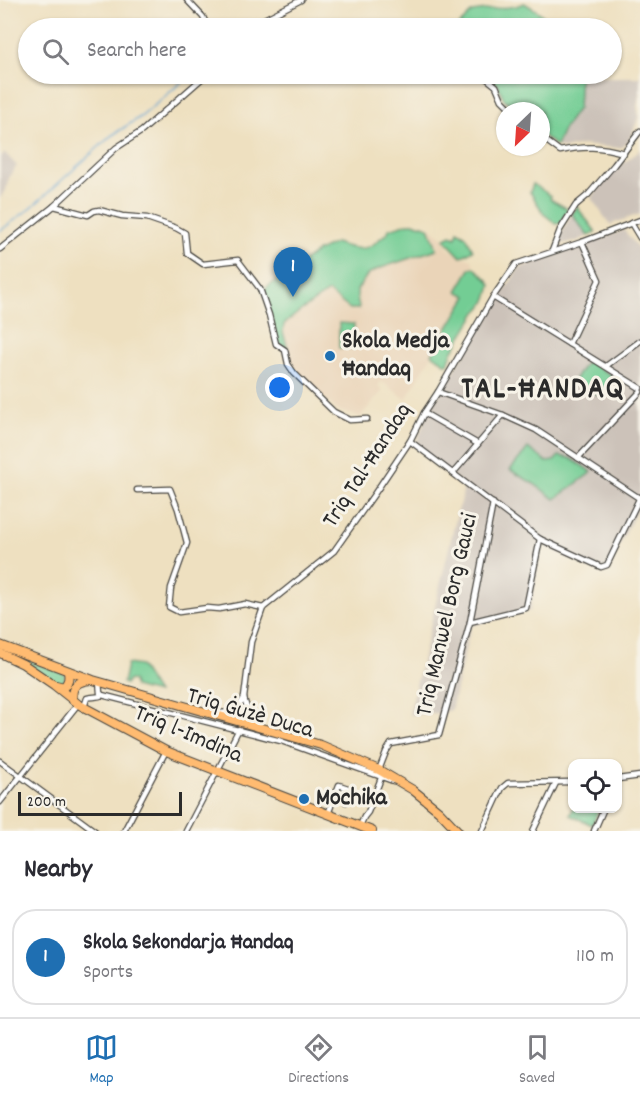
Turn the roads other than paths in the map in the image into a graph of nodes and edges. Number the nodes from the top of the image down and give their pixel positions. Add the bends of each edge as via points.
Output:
1 (187, 0) edge
2 (301, 0) edge
3 (204, 18) edge
4 (266, 18) edge
5 (196, 84) edge
6 (494, 84) edge
7 (504, 102) edge
8 (640, 131) edge
9 (550, 143) edge
10 (624, 153) junction
11 (54, 206) junction
12 (640, 220) edge
13 (631, 223) junction
14 (640, 237) edge
15 (582, 242) junction
16 (0, 249) edge
17 (552, 251) junction
18 (493, 297) junction
19 (640, 341) edge
20 (569, 344) junction
21 (606, 366) junction
22 (640, 390) edge
23 (438, 392) junction
24 (424, 413) junction
25 (503, 415) junction
26 (367, 419) dead end
27 (410, 441) junction
28 (478, 444) junction
29 (578, 458) junction
30 (454, 472) junction
31 (137, 490) dead end
32 (640, 497) edge
33 (493, 503) junction
34 (540, 539) junction
35 (263, 608) junction
36 (470, 622) junction
37 (0, 645) edge
38 (0, 653) edge
39 (68, 671) junction
40 (96, 681) junction
41 (54, 685) junction
42 (102, 695) junction
43 (243, 698) junction
44 (78, 704) junction
45 (210, 713) junction
46 (263, 728) junction
47 (239, 729) junction
48 (321, 745) junction
49 (302, 748) junction
50 (166, 751) junction
51 (0, 761) edge
52 (218, 770) junction
53 (380, 774) junction
54 (21, 776) junction
55 (640, 776) edge
56 (622, 778) edge
57 (568, 782) edge
58 (556, 783) junction
59 (0, 802) edge
60 (346, 802) dead end
61 (602, 813) edge
62 (328, 814) junction
63 (360, 826) junction
64 (595, 830) edge
65 (95, 831) edge
66 (124, 831) edge
67 (186, 831) edge
68 (372, 831) edge
69 (458, 831) edge
70 (482, 831) edge
71 (533, 831) edge

1 - 3 street
2 - 4 street
5 - 11 street via 142,131 116,148
6 - 7 street
8 - 10 street
9 - 10 street via 561,151 582,146
10 - 17 street via 576,205
11 - 16 street
11 - 26 street via 88,214 99,210 147,218 185,233 187,253 203,264 238,260 260,289 276,344 285,350 294,373 334,412 350,420
12 - 13 street, Triq Tal-Ħandaq
13 - 14 street
13 - 15 street, Triq Tal-Ħandaq
15 - 17 street, Triq Tal-Ħandaq
15 - 20 street via 599,280
17 - 18 street, Triq Tal-Ħandaq via 516,264
18 - 20 street
18 - 23 street, Triq Tal-Ħandaq
19 - 21 street
20 - 21 street
21 - 22 street
22 - 29 street
23 - 24 street, Triq Tal-Ħandaq
23 - 25 street
24 - 27 street, Triq Tal-Ħandaq
24 - 28 street
25 - 28 street
25 - 29 street via 536,430
27 - 30 street
27 - 35 street, Triq Tal-Ħandaq via 334,551
28 - 30 street
29 - 32 street
30 - 33 street
31 - 35 street via 170,489 178,509 187,543 171,588 169,607 179,612 245,604
32 - 34 street via 607,565 601,567
33 - 34 street
33 - 36 street, Triq Manwel Borg Gauci
34 - 36 street via 526,608
35 - 43 street via 251,642
36 - 53 street, Triq Manwel Borg Gauci via 439,735 391,744
37 - 39 highway, Triq Ġużè Duca
38 - 41 highway, Triq l-Imdina
39 - 40 highway, Triq Ġużè Duca
39 - 41 highway via 67,684
40 - 42 street
40 - 44 highway via 75,686 72,692
40 - 45 highway, Triq Ġużè Duca
41 - 44 highway, Triq l-Imdina
42 - 44 street
42 - 47 street, Triq Ġużè Duca
43 - 45 street via 232,712
43 - 46 street via 250,714
44 - 50 highway, Triq l-Imdina
44 - 54 street
45 - 46 highway, Triq Ġużè Duca
46 - 48 highway, Triq Ġużè Duca
47 - 49 street, Triq Ġużè Duca
47 - 52 street
48 - 49 highway
48 - 53 highway, Triq Ġużè Duca
49 - 53 street, Triq Ġużè Duca
50 - 52 highway, Triq l-Imdina
50 - 66 street
51 - 54 street
52 - 62 highway, Triq l-Imdina
52 - 67 street
53 - 63 street
53 - 69 highway, Triq Ġużè Duca via 413,790
54 - 59 street
54 - 65 street
55 - 56 street
57 - 58 street
58 - 70 street via 508,783
58 - 71 street
60 - 62 street via 351,789 339,785
61 - 64 street
62 - 63 highway, Triq l-Imdina
63 - 68 highway, Triq l-Imdina

